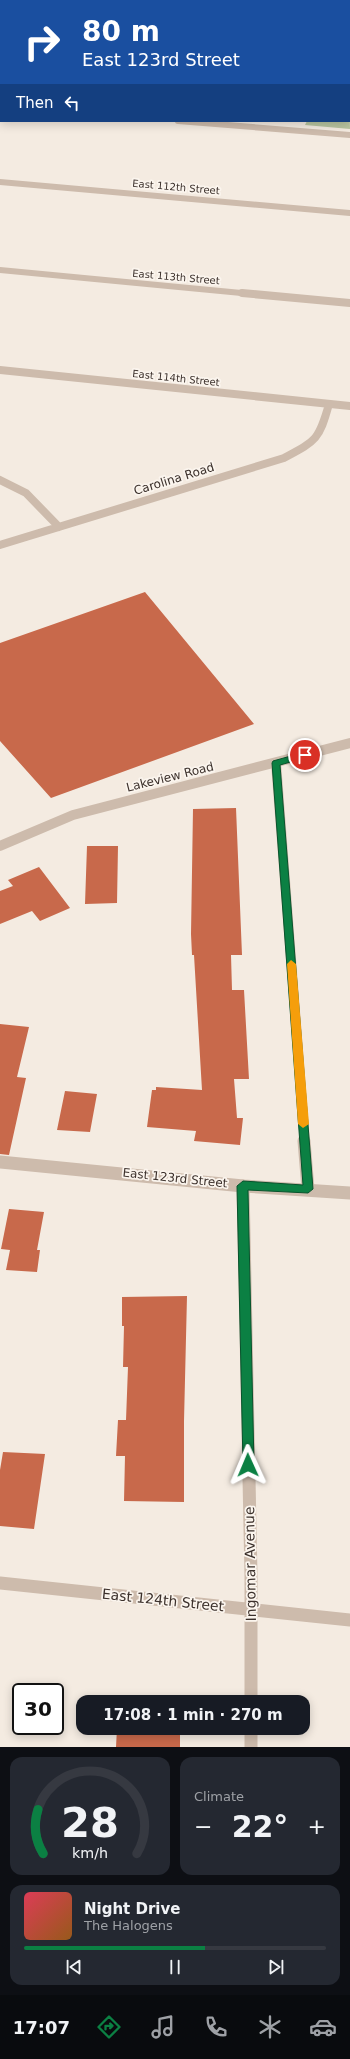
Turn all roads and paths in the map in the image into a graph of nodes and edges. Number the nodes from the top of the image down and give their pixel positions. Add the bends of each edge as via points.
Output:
1 (190, 122) edge
2 (350, 135) edge
3 (0, 182) edge
4 (350, 213) edge
5 (0, 270) edge
6 (350, 303) edge
7 (0, 370) edge
8 (329, 404) junction
9 (350, 406) edge
10 (0, 480) edge
11 (59, 527) junction
12 (0, 546) edge
13 (350, 743) edge
14 (276, 763) junction
15 (0, 846) edge
16 (0, 1162) edge
17 (243, 1186) junction
18 (308, 1189) junction
19 (350, 1193) edge
20 (0, 1583) edge
21 (251, 1609) junction
22 (350, 1620) edge
23 (251, 1695) edge
24 (251, 1735) edge
25 (251, 1747) edge

1 - 2 street
3 - 4 street, East 112th Street
5 - 6 street, East 113th Street
7 - 8 street, East 114th Street
8 - 9 street, East 114th Street
8 - 11 street, Carolina Road via 322,430 310,444 284,458
10 - 11 street via 17,485 28,492
11 - 12 street, Carolina Road
13 - 14 street, Lakeview Road
14 - 15 street, Lakeview Road via 73,815
14 - 18 street
16 - 17 street, East 123rd Street via 83,1168
17 - 18 street, East 123rd Street
17 - 21 street, Ingomar Avenue
18 - 19 street, East 123rd Street
20 - 21 street, East 124th Street
21 - 22 street, East 124th Street
21 - 23 street, Ingomar Avenue
24 - 25 street

